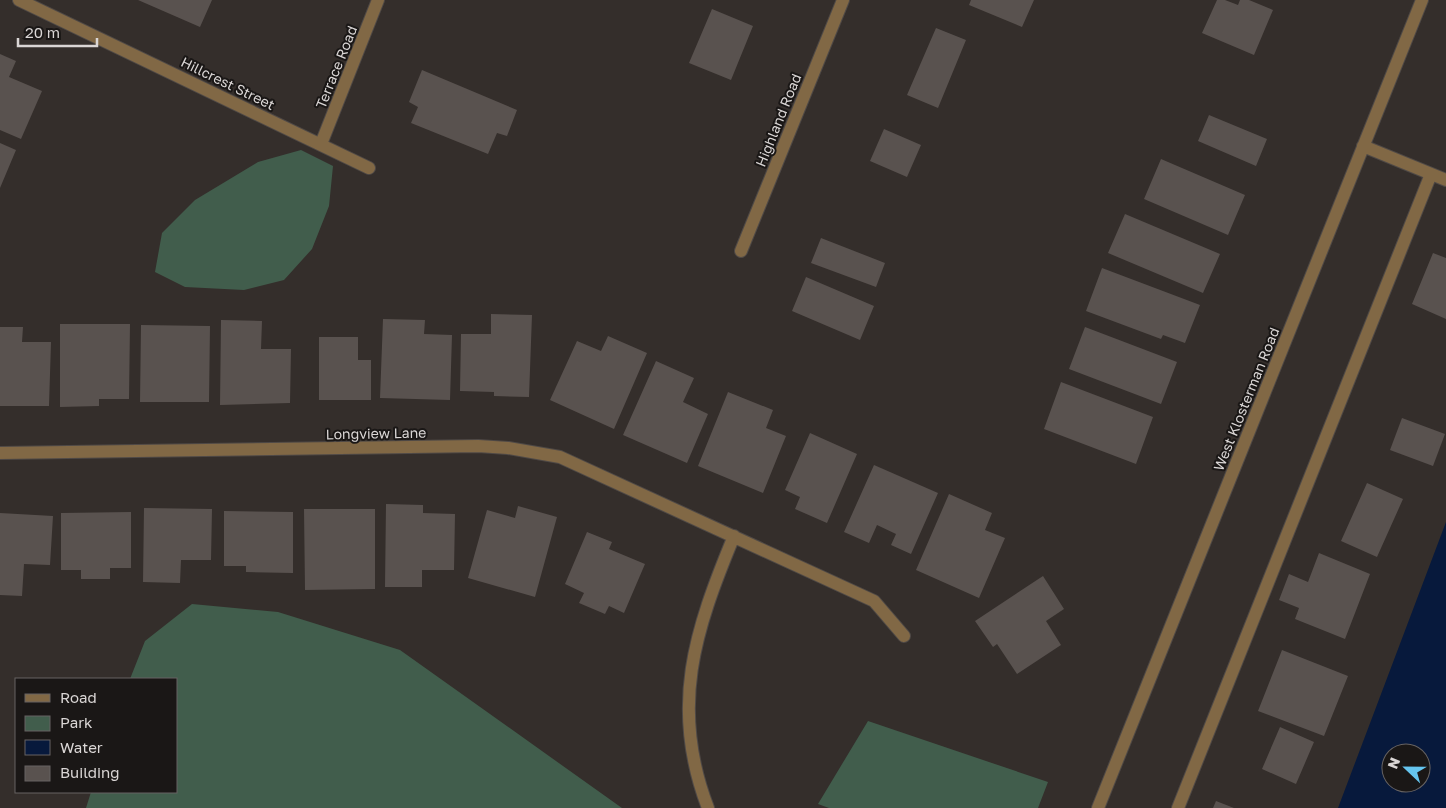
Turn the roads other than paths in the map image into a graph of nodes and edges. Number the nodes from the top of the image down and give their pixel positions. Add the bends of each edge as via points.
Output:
1 (19, 0) edge
2 (378, 0) edge
3 (843, 0) edge
4 (1422, 0) edge
5 (321, 144) junction
6 (1363, 146) junction
7 (369, 168) dead end
8 (1431, 174) junction
9 (1446, 180) edge
10 (742, 252) dead end
11 (0, 453) edge
12 (734, 536) junction
13 (904, 636) dead end
14 (708, 808) edge
15 (1098, 808) edge
16 (1178, 808) edge

1 - 5 street, Hillcrest Street
2 - 5 street, Terrace Road
3 - 10 street, Highland Road
4 - 6 street, West Klosterman Road
5 - 7 street, Hillcrest Street
6 - 8 street
6 - 15 street, West Klosterman Road
8 - 9 street
8 - 16 street
11 - 12 street, Longview Lane via 508,448 560,457
12 - 13 street, Longview Lane via 874,601
12 - 14 street via 699,628 690,684 692,750

